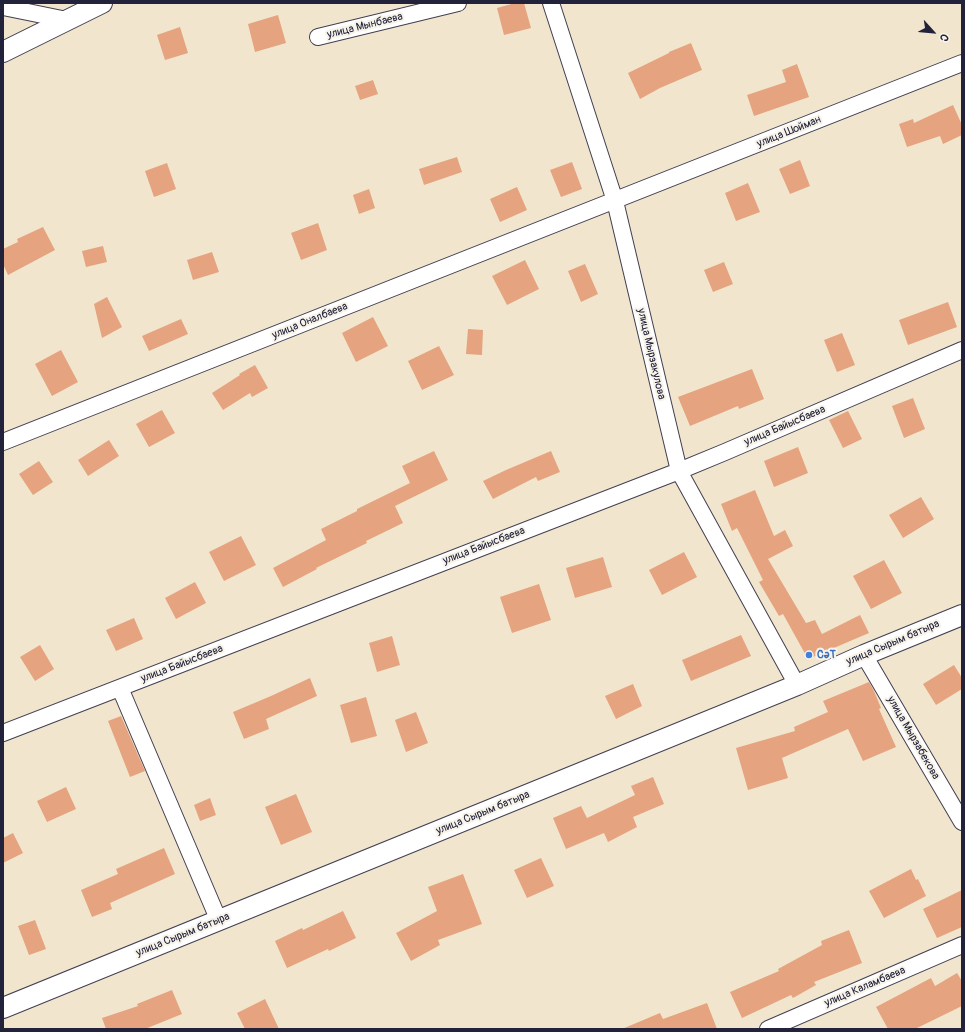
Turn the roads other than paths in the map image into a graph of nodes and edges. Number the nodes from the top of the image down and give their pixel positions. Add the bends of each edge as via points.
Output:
1 (102, 3) edge
2 (458, 3) edge
3 (551, 3) edge
4 (3, 7) edge
5 (67, 20) junction
6 (318, 37) dead end
7 (3, 52) edge
8 (962, 63) edge
9 (616, 200) junction
10 (962, 350) edge
11 (3, 442) edge
12 (679, 471) junction
13 (962, 615) edge
14 (864, 654) junction
15 (797, 685) junction
16 (120, 688) junction
17 (3, 734) edge
18 (962, 822) edge
19 (219, 921) junction
20 (962, 946) edge
21 (3, 1008) edge
22 (768, 1029) edge

1 - 5 street
2 - 6 street, улица Мынбаева
3 - 9 street, улица Мырзакулова
4 - 5 street
5 - 7 street
8 - 9 street, улица Шойман
9 - 11 street, улица Оналбаева
9 - 12 street, улица Мырзакулова
10 - 12 street, улица Байысбаева
12 - 15 street, улица Мырзакулова
12 - 16 street, улица Байысбаева
13 - 14 street, улица Сырым батыра
14 - 15 street, улица Сырым батыра
14 - 18 street, улица Мырзабекова
15 - 19 street, улица Сырым батыра
16 - 17 street, улица Байысбаева
16 - 19 street
19 - 21 street, улица Сырым батыра
20 - 22 street, улица Каламбаева

